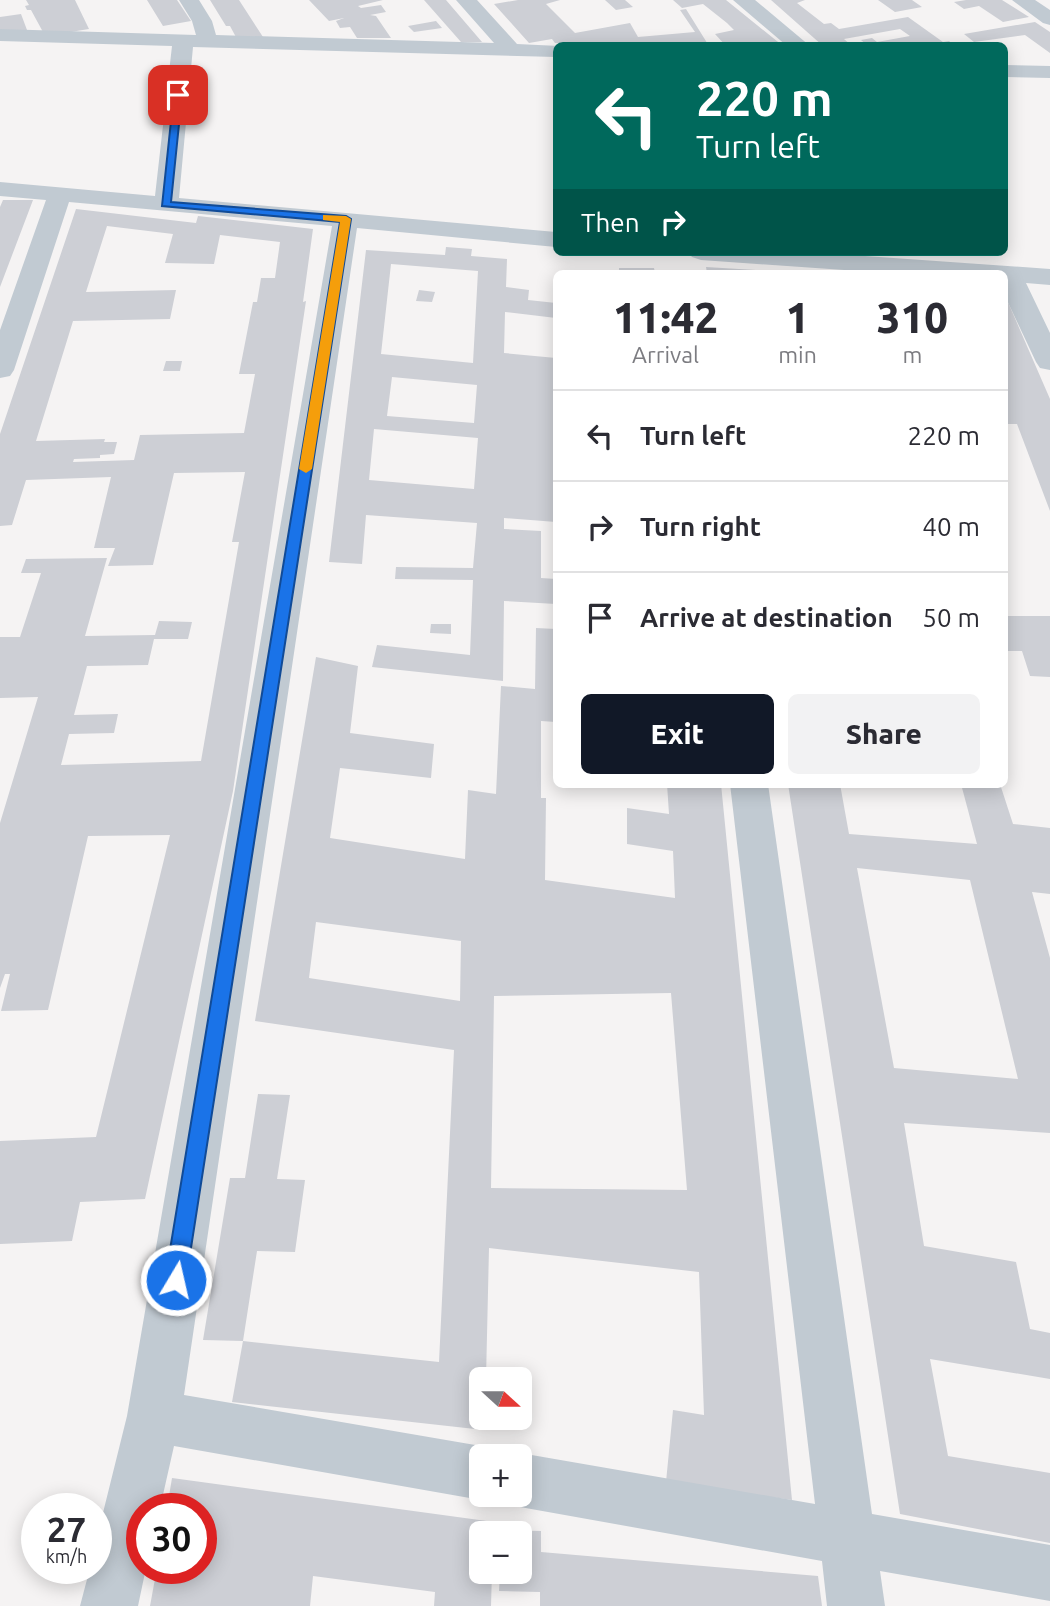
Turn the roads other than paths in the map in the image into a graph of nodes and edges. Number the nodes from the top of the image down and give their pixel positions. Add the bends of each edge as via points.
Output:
1 (189, 0) edge
2 (466, 0) edge
3 (743, 0) edge
4 (1022, 0) edge
5 (1050, 19) edge
6 (0, 36) edge
7 (184, 40) junction
8 (208, 42) junction
9 (795, 42) edge
10 (511, 49) junction
11 (553, 51) edge
12 (1008, 71) edge
13 (1050, 72) edge
14 (0, 189) edge
15 (60, 194) junction
16 (166, 204) junction
17 (346, 219) junction
18 (553, 239) edge
19 (687, 256) edge
20 (951, 270) edge
21 (1008, 273) joint
22 (1050, 277) edge
23 (1050, 362) edge
24 (0, 370) edge
25 (750, 788) edge
26 (154, 1416) junction
27 (469, 1471) edge
28 (532, 1482) edge
29 (847, 1537) junction
30 (1050, 1573) edge
31 (109, 1606) edge
32 (856, 1606) edge

1 - 8 street
2 - 10 street
3 - 9 street
4 - 5 street
6 - 7 street
7 - 8 street
7 - 16 street
8 - 10 street
10 - 11 street
12 - 13 street
14 - 15 street
15 - 16 street
15 - 24 street
16 - 17 street
17 - 18 street
17 - 26 street
19 - 20 street
21 - 22 street
21 - 23 street
25 - 29 street
26 - 27 street
26 - 31 street
28 - 29 street
29 - 30 street
29 - 32 street

